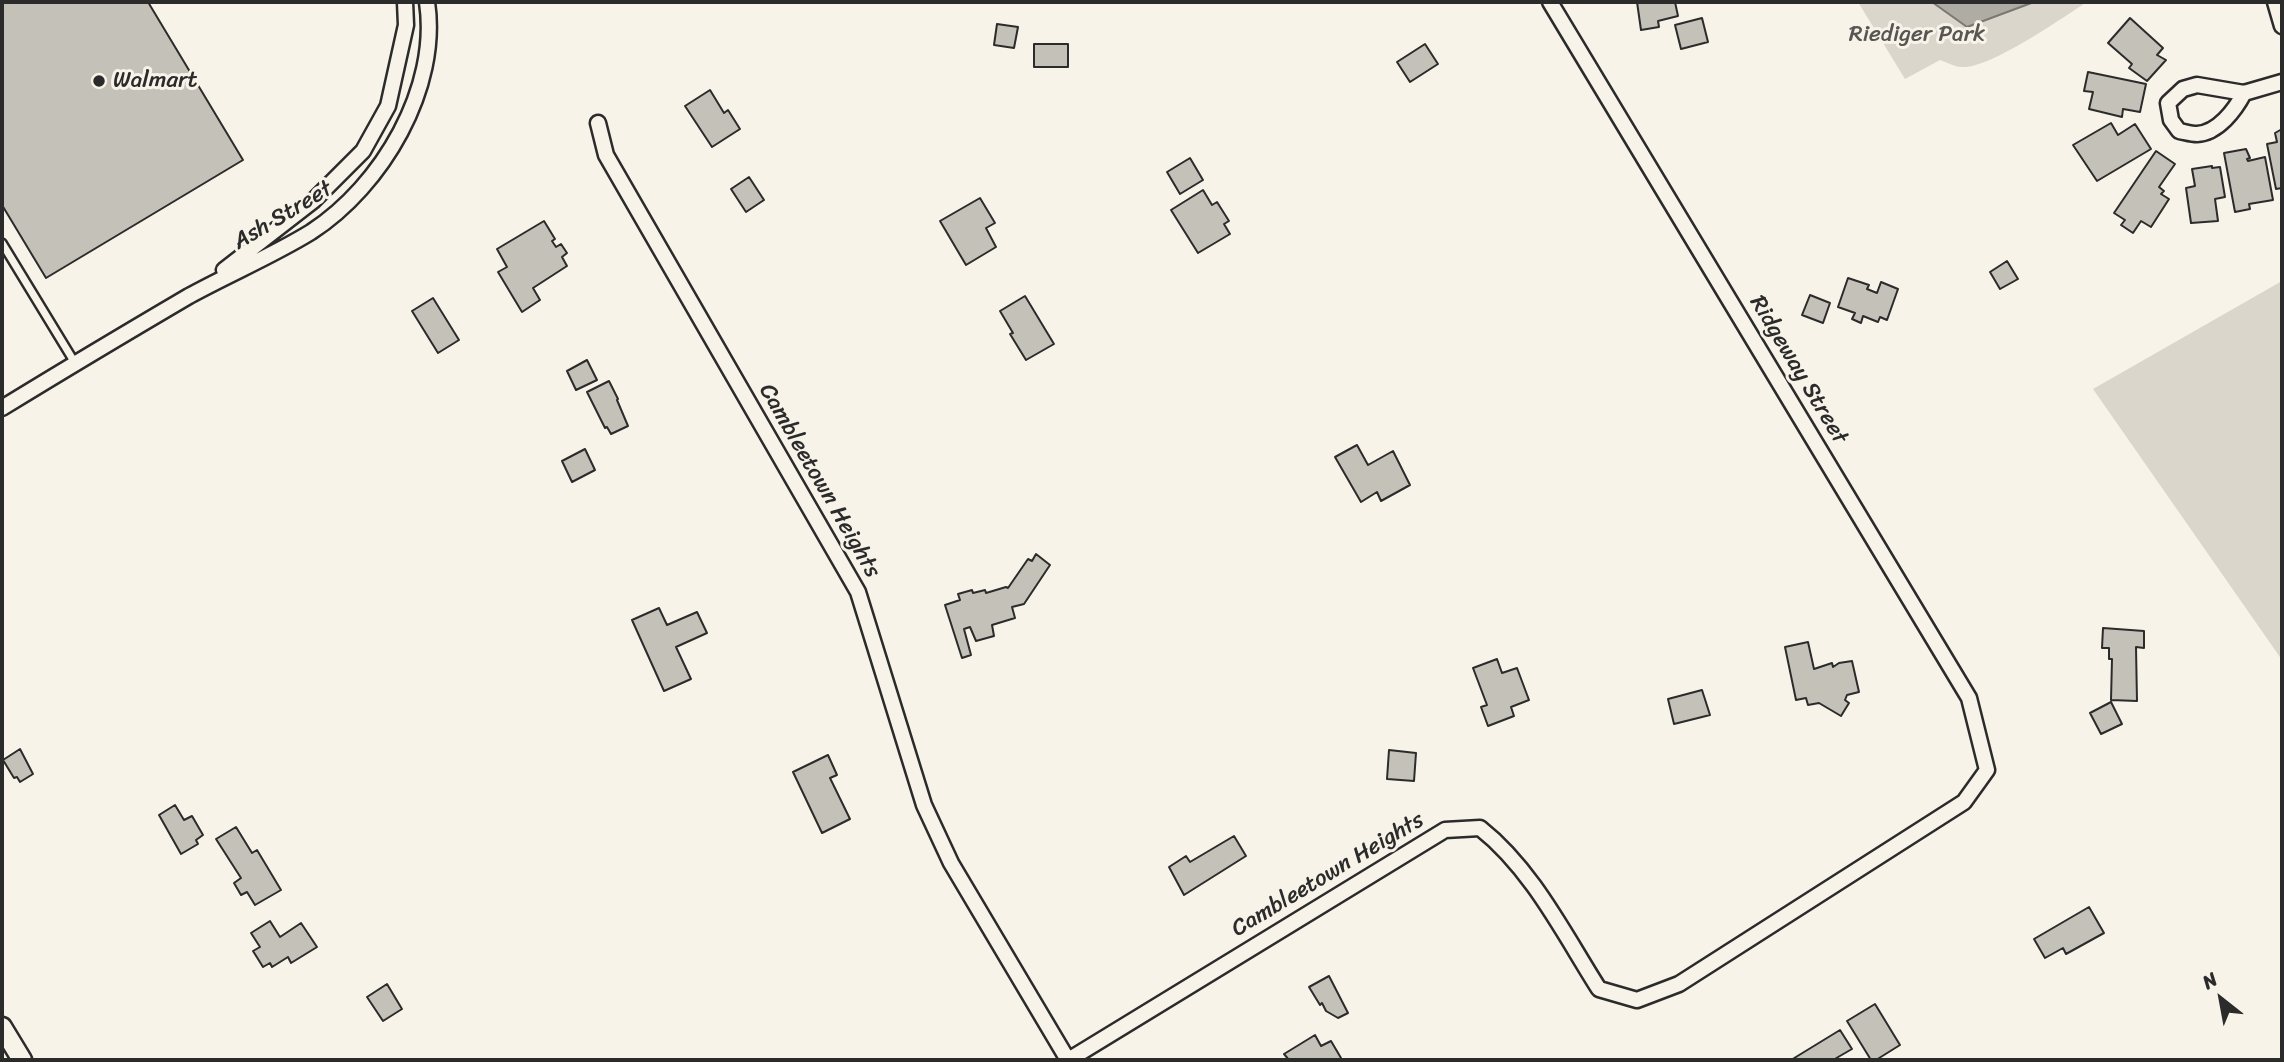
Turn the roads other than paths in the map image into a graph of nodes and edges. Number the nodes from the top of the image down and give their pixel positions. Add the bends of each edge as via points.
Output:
1 (405, 2) edge
2 (428, 2) edge
3 (1550, 2) edge
4 (2275, 2) edge
5 (2282, 26) edge
6 (2282, 82) edge
7 (2244, 93) junction
8 (598, 122) dead end
9 (2, 243) edge
10 (192, 295) junction
11 (75, 363) junction
12 (2, 408) edge
13 (1987, 770) joint
14 (2, 1027) edge
15 (22, 1060) edge
16 (1069, 1060) edge

1 - 10 street, Ash Street via 406,25 388,106 362,151 313,201
2 - 10 street, Ash Street via 427,52 411,110 395,144 352,201 311,232
3 - 13 street, Ridgeway Street via 1969,698
4 - 5 street
6 - 7 street
7 - 7 street via 2197,85 2183,89 2168,103 2171,120 2179,131 2198,134 2230,115
8 - 16 street, Cambleetown Heights via 606,155 858,592 924,805 951,863
9 - 11 lane
10 - 11 street, Ash Street
11 - 12 street, Ash Street
13 - 16 street, Cambleetown Heights via 1964,802 1679,984 1637,1000 1599,989 1532,884 1496,841 1480,828 1445,830
14 - 15 street

